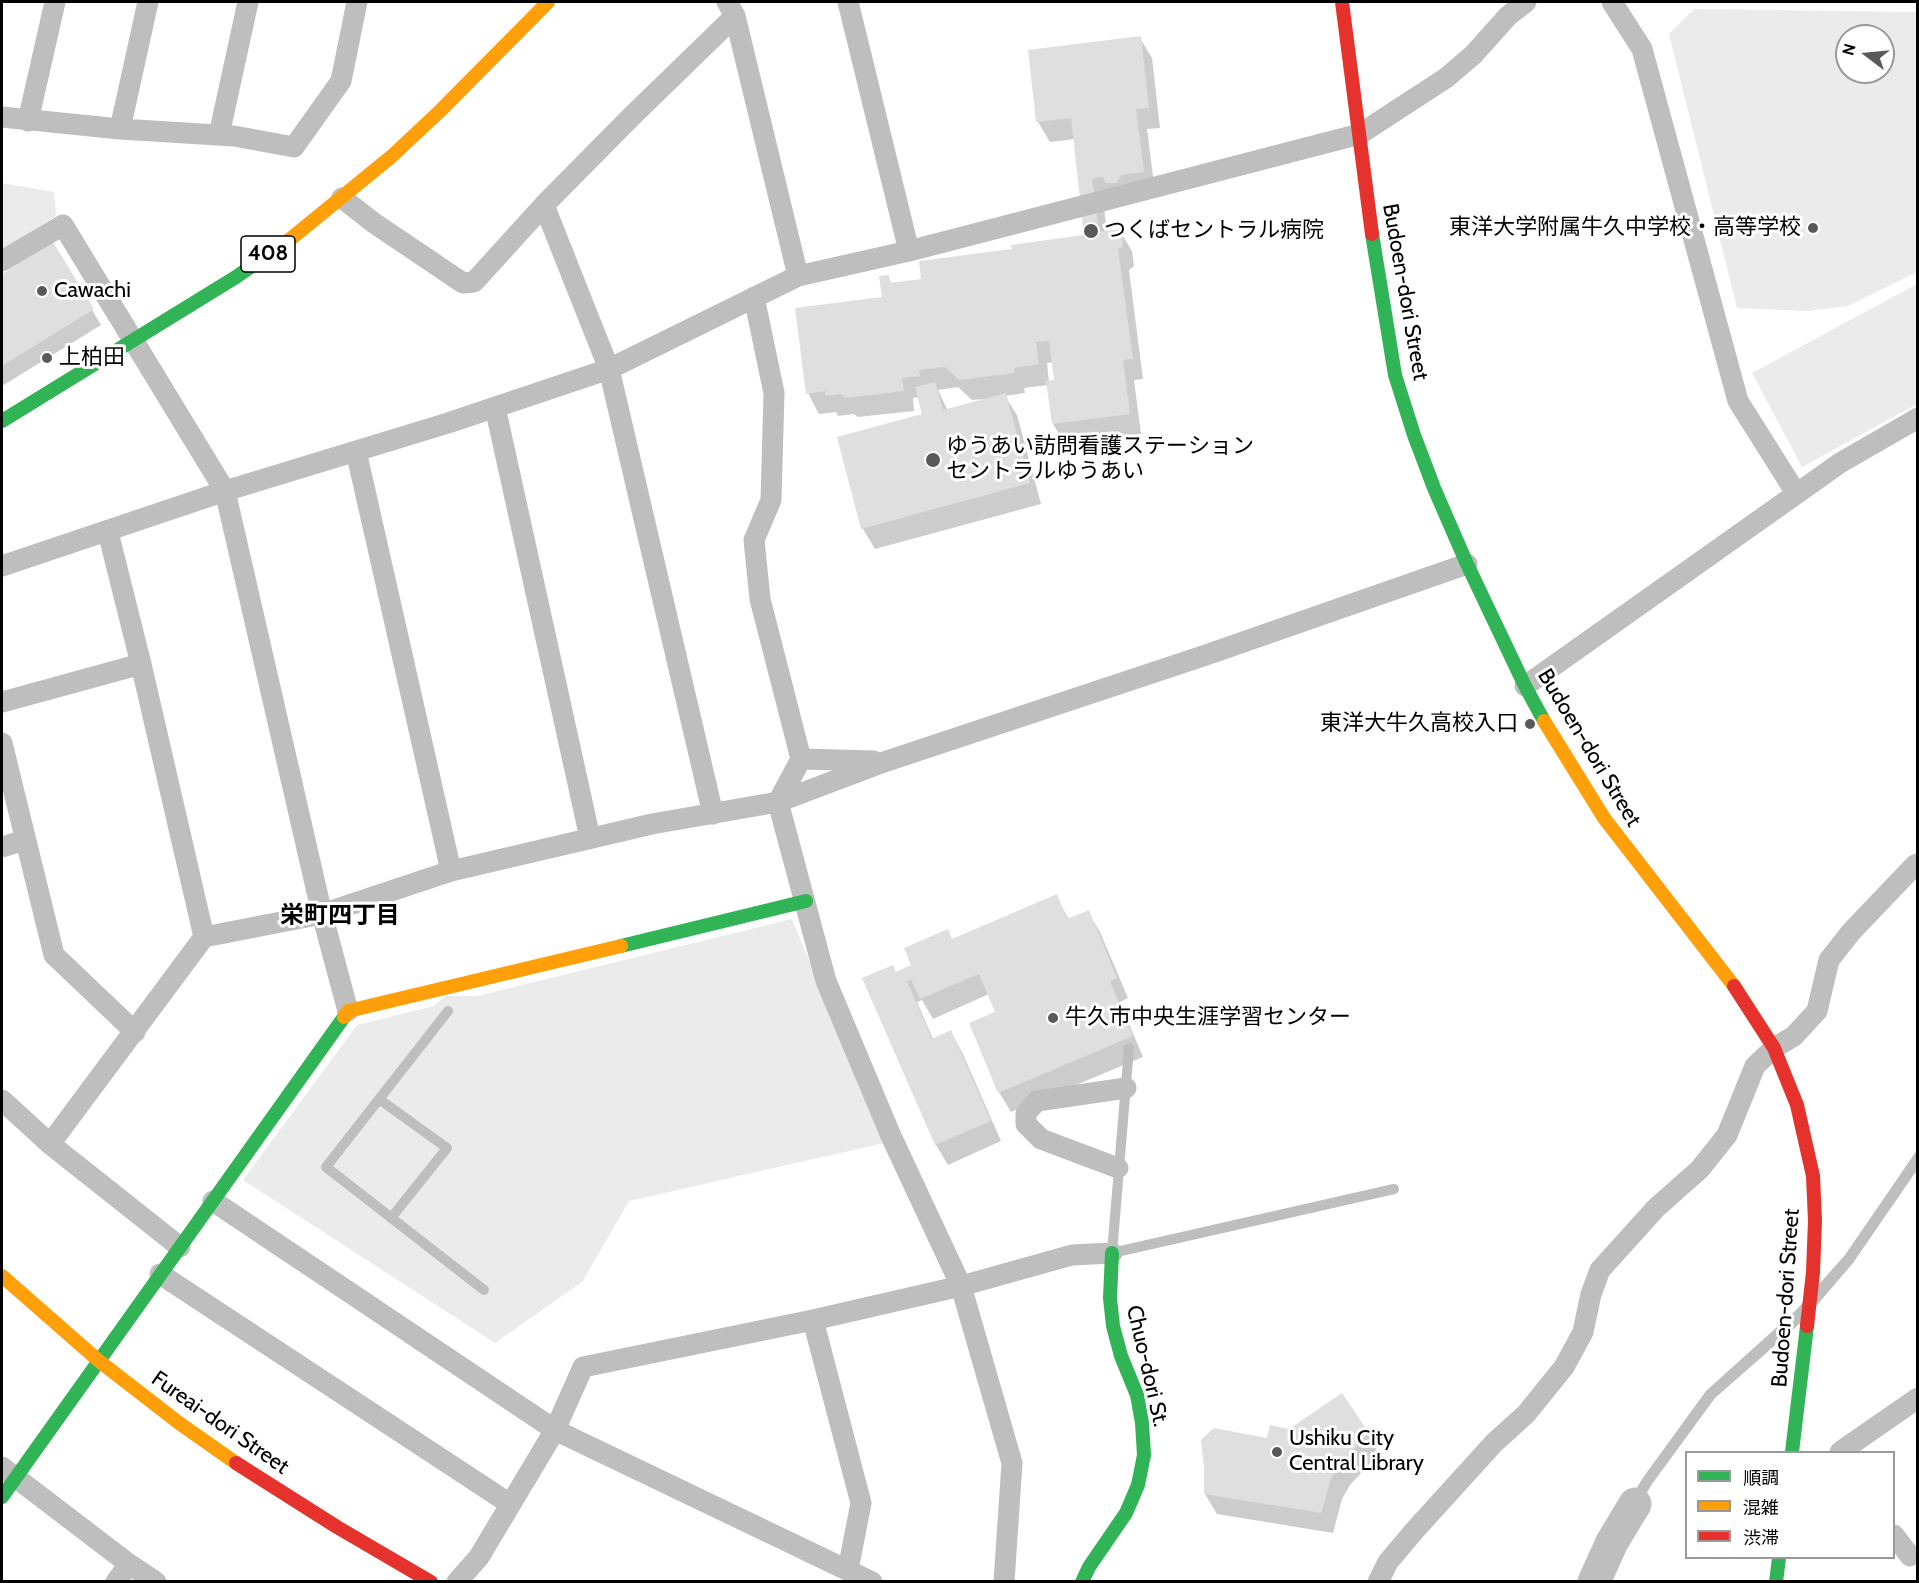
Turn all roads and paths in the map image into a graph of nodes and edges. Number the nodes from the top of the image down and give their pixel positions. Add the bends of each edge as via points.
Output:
1 (55, 2) edge
2 (148, 2) edge
3 (248, 2) edge
4 (357, 2) edge
5 (548, 2) edge
6 (1342, 2) edge
7 (1526, 2) edge
8 (1612, 2) edge
9 (853, 3) edge
10 (731, 9) edge
11 (1507, 9) edge
12 (2, 117) edge
13 (28, 121) junction
14 (120, 129) junction
15 (1360, 134) junction
16 (219, 135) junction
17 (342, 198) junction
18 (544, 205) junction
19 (909, 250) junction
20 (2, 261) edge
21 (798, 276) junction
22 (754, 297) junction
23 (133, 341) junction
24 (609, 369) junction
25 (495, 407) junction
26 (1917, 418) edge
27 (2, 421) edge
28 (356, 451) junction
29 (225, 491) junction
30 (1796, 493) junction
31 (108, 532) junction
32 (1467, 564) junction
33 (2, 566) edge
34 (141, 664) junction
35 (1525, 686) junction
36 (2, 702) edge
37 (2, 743) edge
38 (801, 759) junction
39 (884, 762) junction
40 (778, 802) junction
41 (713, 814) junction
42 (590, 838) junction
43 (25, 840) junction
44 (2, 847) edge
45 (1917, 864) edge
46 (451, 871) junction
47 (806, 901) junction
48 (322, 914) junction
49 (204, 937) junction
50 (348, 1011) junction
51 (448, 1011) dead end
52 (135, 1032) junction
53 (1129, 1048) dead end
54 (1774, 1048) junction
55 (1126, 1088) junction
56 (379, 1099) junction
57 (2, 1100) edge
58 (50, 1144) junction
59 (1118, 1168) junction
60 (1394, 1189) dead end
61 (213, 1201) junction
62 (391, 1218) junction
63 (180, 1247) junction
64 (1112, 1253) junction
65 (160, 1274) junction
66 (2, 1276) edge
67 (961, 1286) junction
68 (484, 1290) dead end
69 (813, 1320) junction
70 (99, 1361) junction
71 (1917, 1398) edge
72 (555, 1430) junction
73 (1792, 1451) edge
74 (1841, 1451) edge
75 (9, 1473) edge
76 (2, 1497) edge
77 (510, 1504) junction
78 (1895, 1537) edge
79 (1910, 1556) dead end
80 (1779, 1559) edge
81 (129, 1564) junction
82 (848, 1570) junction
83 (116, 1581) edge
84 (156, 1581) edge
85 (431, 1581) edge
86 (457, 1581) edge
87 (872, 1581) edge
88 (1004, 1581) edge
89 (1082, 1581) edge
90 (1378, 1581) edge
91 (1776, 1581) edge

1 - 13 street
2 - 14 street
3 - 16 street
4 - 16 street via 341,81 294,147
5 - 17 main road, 408 via 441,111
6 - 15 main road, Budoen-dori Street
7 - 11 street
8 - 30 street via 1642,49 1738,401
9 - 19 street
10 - 18 street
10 - 21 street
11 - 15 street via 1473,55 1446,78
12 - 13 street
13 - 14 street
14 - 16 street
15 - 19 street
15 - 32 main road, Budoen-dori Street via 1395,375 1434,488
17 - 18 street via 463,283 474,282
17 - 23 main road, 408 via 236,277
18 - 24 street
19 - 21 street
20 - 23 street via 63,225
21 - 22 street
22 - 24 street
22 - 38 street via 774,393 771,500 754,540 760,599
23 - 27 main road, 408
23 - 29 street
24 - 25 street
24 - 41 street
25 - 28 street
25 - 42 street
26 - 30 street via 1840,462
28 - 29 street
28 - 46 street
29 - 31 street
29 - 48 street
30 - 35 street
31 - 33 street
31 - 34 street
32 - 35 main road, Budoen-dori Street
32 - 39 street
34 - 36 street
34 - 49 street
35 - 54 main road, Budoen-dori Street via 1604,818 1734,986
37 - 43 street
38 - 39 street
38 - 40 street
39 - 40 street
40 - 41 street
40 - 47 street
41 - 42 street
42 - 46 street
43 - 44 street
43 - 52 street via 54,956
45 - 54 street via 1829,960 1817,1011 1794,1036
46 - 48 street
47 - 50 main road
47 - 67 street via 826,981 891,1136
48 - 49 street
48 - 50 street
49 - 52 street
50 - 61 main road
51 - 56 lane
52 - 58 street
53 - 55 lane
54 - 73 main road, Budoen-dori Street via 1797,1105 1814,1176 1813,1272
54 - 90 street via 1755,1066 1727,1135 1700,1169 1656,1208 1600,1270 1583,1332 1564,1367 1526,1414 1494,1443 1415,1530
55 - 59 lane
55 - 59 street via 1037,1101 1026,1113 1026,1124 1041,1139
56 - 62 lane via 326,1167
56 - 62 lane via 447,1148
57 - 58 street
58 - 63 street
59 - 64 lane
60 - 64 lane
61 - 63 main road
61 - 72 street
62 - 68 lane
63 - 65 main road
64 - 67 street via 1072,1255
64 - 89 main road, Chuo-dori St. via 1113,1326 1137,1395 1144,1455 1138,1485 1126,1513
65 - 70 main road
65 - 77 street
66 - 70 main road, Fureai-dori Street
67 - 69 street
67 - 88 street via 1012,1463
69 - 72 street via 584,1367
69 - 82 street via 861,1503
70 - 75 main road
70 - 85 main road, Fureai-dori Street via 259,1479
71 - 74 street
72 - 77 street
72 - 82 street
75 - 76 main road
75 - 81 street
77 - 86 street via 479,1557
78 - 79 street
80 - 91 main road
81 - 83 street
81 - 84 street
82 - 87 street

